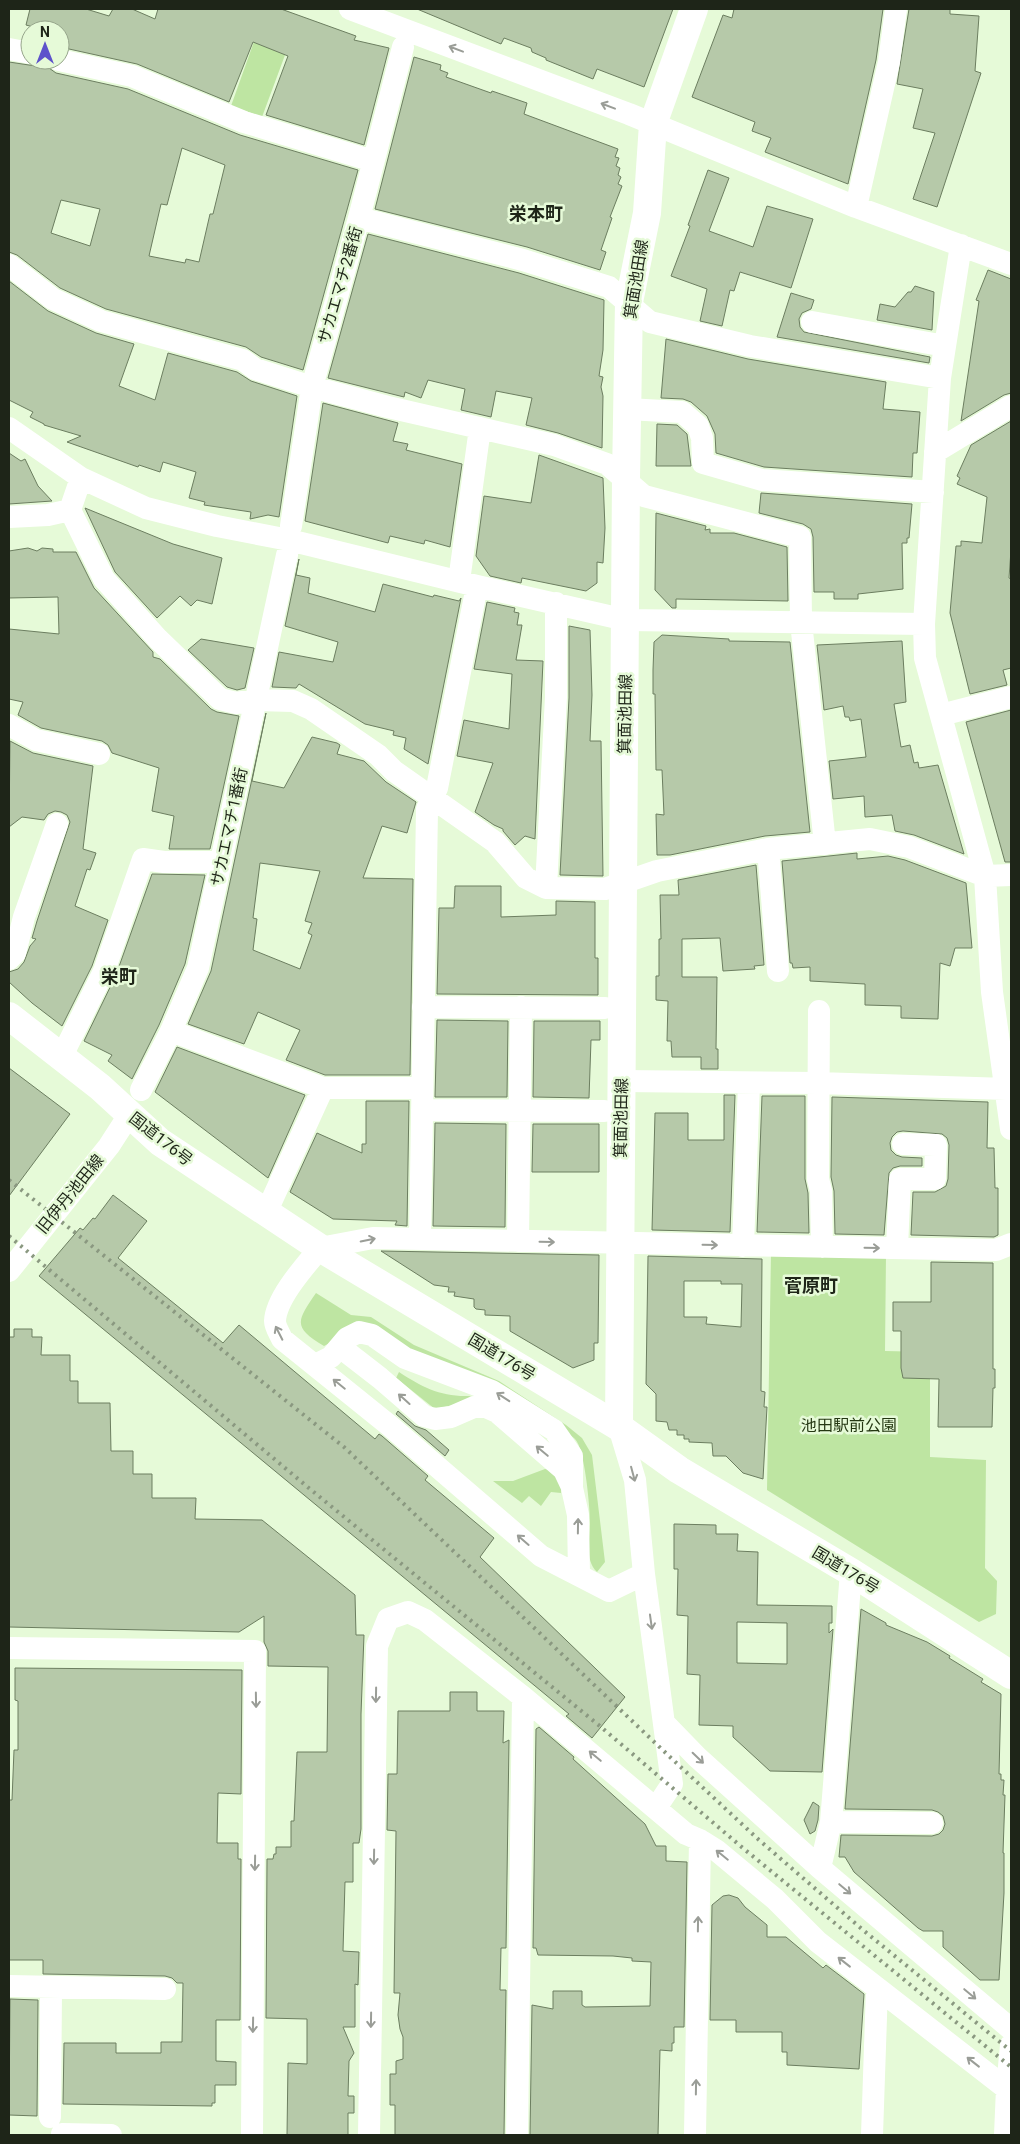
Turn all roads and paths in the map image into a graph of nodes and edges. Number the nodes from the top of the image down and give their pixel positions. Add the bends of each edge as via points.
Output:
1 (350, 9) edge
2 (694, 9) edge
3 (896, 9) edge
4 (405, 28) edge
5 (70, 62) edge
6 (653, 124) junction
7 (373, 161) junction
8 (856, 206) junction
9 (359, 218) junction
10 (961, 246) junction
11 (9, 264) edge
12 (1011, 264) edge
13 (629, 302) junction
14 (945, 346) junction
15 (802, 355) junction
16 (940, 378) junction
17 (312, 387) junction
18 (1011, 406) edge
19 (627, 409) junction
20 (9, 428) edge
21 (480, 428) junction
22 (935, 452) junction
23 (80, 478) junction
24 (626, 478) junction
25 (933, 492) junction
26 (70, 510) junction
27 (9, 517) edge
28 (291, 526) dead end
29 (287, 555) dead end
30 (468, 584) junction
31 (556, 603) junction
32 (626, 620) junction
33 (801, 622) junction
34 (924, 624) junction
35 (1011, 697) edge
36 (256, 700) junction
37 (941, 715) junction
38 (9, 724) edge
39 (99, 754) dead end
40 (432, 798) junction
41 (57, 824) dead end
42 (825, 844) junction
43 (768, 850) junction
44 (221, 862) junction
45 (985, 876) junction
46 (1011, 876) edge
47 (623, 883) junction
48 (546, 888) junction
49 (9, 959) edge
50 (778, 971) dead end
51 (423, 1007) junction
52 (521, 1007) junction
53 (605, 1008) dead end
54 (819, 1011) dead end
55 (9, 1016) edge
56 (171, 1031) junction
57 (62, 1056) junction
58 (622, 1081) junction
59 (749, 1083) junction
60 (818, 1083) junction
61 (323, 1088) junction
62 (1007, 1089) junction
63 (141, 1090) dead end
64 (422, 1099) junction
65 (520, 1110) junction
66 (604, 1111) dead end
67 (129, 1115) junction
68 (1011, 1129) edge
69 (903, 1144) dead end
70 (266, 1213) junction
71 (420, 1239) junction
72 (518, 1241) junction
73 (620, 1244) junction
74 (1011, 1244) edge
75 (743, 1246) junction
76 (822, 1247) junction
77 (320, 1248) junction
78 (897, 1248) junction
79 (11, 1264) edge
80 (340, 1347) junction
81 (315, 1365) junction
82 (619, 1427) junction
83 (572, 1488) junction
84 (851, 1572) junction
85 (579, 1574) junction
86 (644, 1574) junction
87 (9, 1648) edge
88 (1011, 1675) edge
89 (523, 1697) junction
90 (664, 1723) junction
91 (656, 1808) junction
92 (831, 1822) junction
93 (932, 1823) dead end
94 (700, 1840) junction
95 (820, 1868) junction
96 (9, 1986) edge
97 (51, 1987) junction
98 (878, 1988) junction
99 (165, 1989) dead end
100 (1011, 2028) edge
101 (1011, 2045) edge
102 (1009, 2090) edge
103 (56, 2126) edge
104 (111, 2135) edge
105 (252, 2135) edge
106 (369, 2135) edge
107 (517, 2135) edge
108 (695, 2135) edge
109 (872, 2135) edge
110 (1005, 2135) edge

1 - 4 street
2 - 6 main road, 箕面池田線
3 - 8 street via 889,62
6 -> 4 street
4 - 7 street, サカエマチ2番街
5 - 7 street via 132,76 244,122
6 - 8 street
6 - 13 main road, 箕面池田線 via 647,213
7 - 9 street, サカエマチ2番街
8 - 10 street
9 - 13 street via 523,260 608,287
9 - 17 street, サカエマチ2番街
10 - 12 street
10 - 14 street
11 - 17 street via 53,299 101,321 243,360 255,368
13 - 15 street via 650,322
13 - 19 main road, 箕面池田線
14 - 15 street via 813,315
14 - 16 street
15 - 16 street
16 - 22 street
17 - 21 street
17 - 28 street, サカエマチ2番街
18 - 22 street
19 - 24 main road, 箕面池田線
19 - 25 street via 682,412 698,426 704,463 762,480
20 - 23 street
21 - 24 street via 554,445 607,464
21 - 30 street
22 - 25 street
23 - 26 street
23 - 30 street via 146,508
24 - 32 main road, 箕面池田線
24 - 33 street via 644,496 800,536
25 - 34 street
26 - 27 street
26 - 36 street via 104,579 158,639 220,699 236,703
29 - 36 street, サカエマチ1番街
30 - 31 street
30 - 40 street via 437,788
31 - 32 street
31 - 48 street via 556,697
32 - 33 street
32 - 47 main road, 箕面池田線
33 - 34 street
33 - 42 street
34 - 37 street via 925,658
35 - 37 street
36 - 40 street via 292,701 311,709 378,755 394,771
36 - 44 street, サカエマチ1番街
37 - 45 street
38 - 39 street via 36,740
40 - 48 street via 494,842 526,878
40 - 51 street via 427,809
41 - 49 street via 24,917 15,953
42 - 43 street
42 - 45 street via 870,839 909,847
43 - 47 street via 657,871
43 - 50 street
44 - 56 street, サカエマチ1番街 via 198,968
44 - 57 street via 143,859 104,971
45 - 46 street
45 - 62 street via 992,992
47 - 48 street via 605,889
47 - 58 main road, 箕面池田線
51 - 52 street
51 - 64 street
52 - 53 street
52 - 65 street
54 - 60 street
55 - 57 main road, 国道176号
56 - 61 street
56 - 63 street, サカエマチ1番街
57 - 67 main road, 国道176号 via 100,1086
58 - 59 street
58 - 73 main road, 箕面池田線
59 - 60 street
59 - 75 street
60 - 62 street
60 - 76 street
61 - 64 street
61 - 70 street
62 - 68 street
64 - 65 street
64 - 71 street
65 - 66 street
65 - 72 street
67 - 70 main road, 国道176号 via 160,1142
67 - 79 street, 旧伊丹池田線 via 108,1146
69 - 78 street via 936,1145 935,1179 900,1179
70 - 77 main road, 国道176号
71 - 72 street
77 -> 71 street via 373,1238
72 -> 73 street
73 -> 75 street
73 - 82 main road, 箕面池田線
74 - 78 street via 996,1250
75 - 76 street
76 -> 78 street
81 -> 77 street via 282,1340 274,1323 279,1305
77 - 82 main road, 国道176号
80 - 81 street
83 -> 80 street via 564,1470 497,1412 486,1407 474,1407 451,1417 435,1419 424,1416
83 -> 80 street via 572,1456 554,1430 492,1391 405,1358 372,1335 358,1332
85 -> 81 street via 541,1556
82 - 84 main road, 国道176号 via 679,1470
82 -> 86 street via 635,1480
85 -> 83 street via 578,1515
84 - 88 main road, 国道176号
84 - 92 street
85 - 86 street via 608,1591
86 -> 90 street
87 -> 105 street via 256,1651
91 -> 89 street
89 -> 106 street via 426,1620 408,1612 388,1619 377,1646
89 - 107 street
90 - 91 street via 672,1784
90 -> 95 street
91 - 94 street via 686,1834
92 - 93 street
92 - 95 street
98 -> 94 street via 818,1942 775,1898
108 -> 94 street
95 -> 100 street
96 - 97 street
97 - 99 street
97 - 103 street
102 -> 98 street
98 - 109 street
101 - 102 street
102 - 110 street
103 - 104 street

